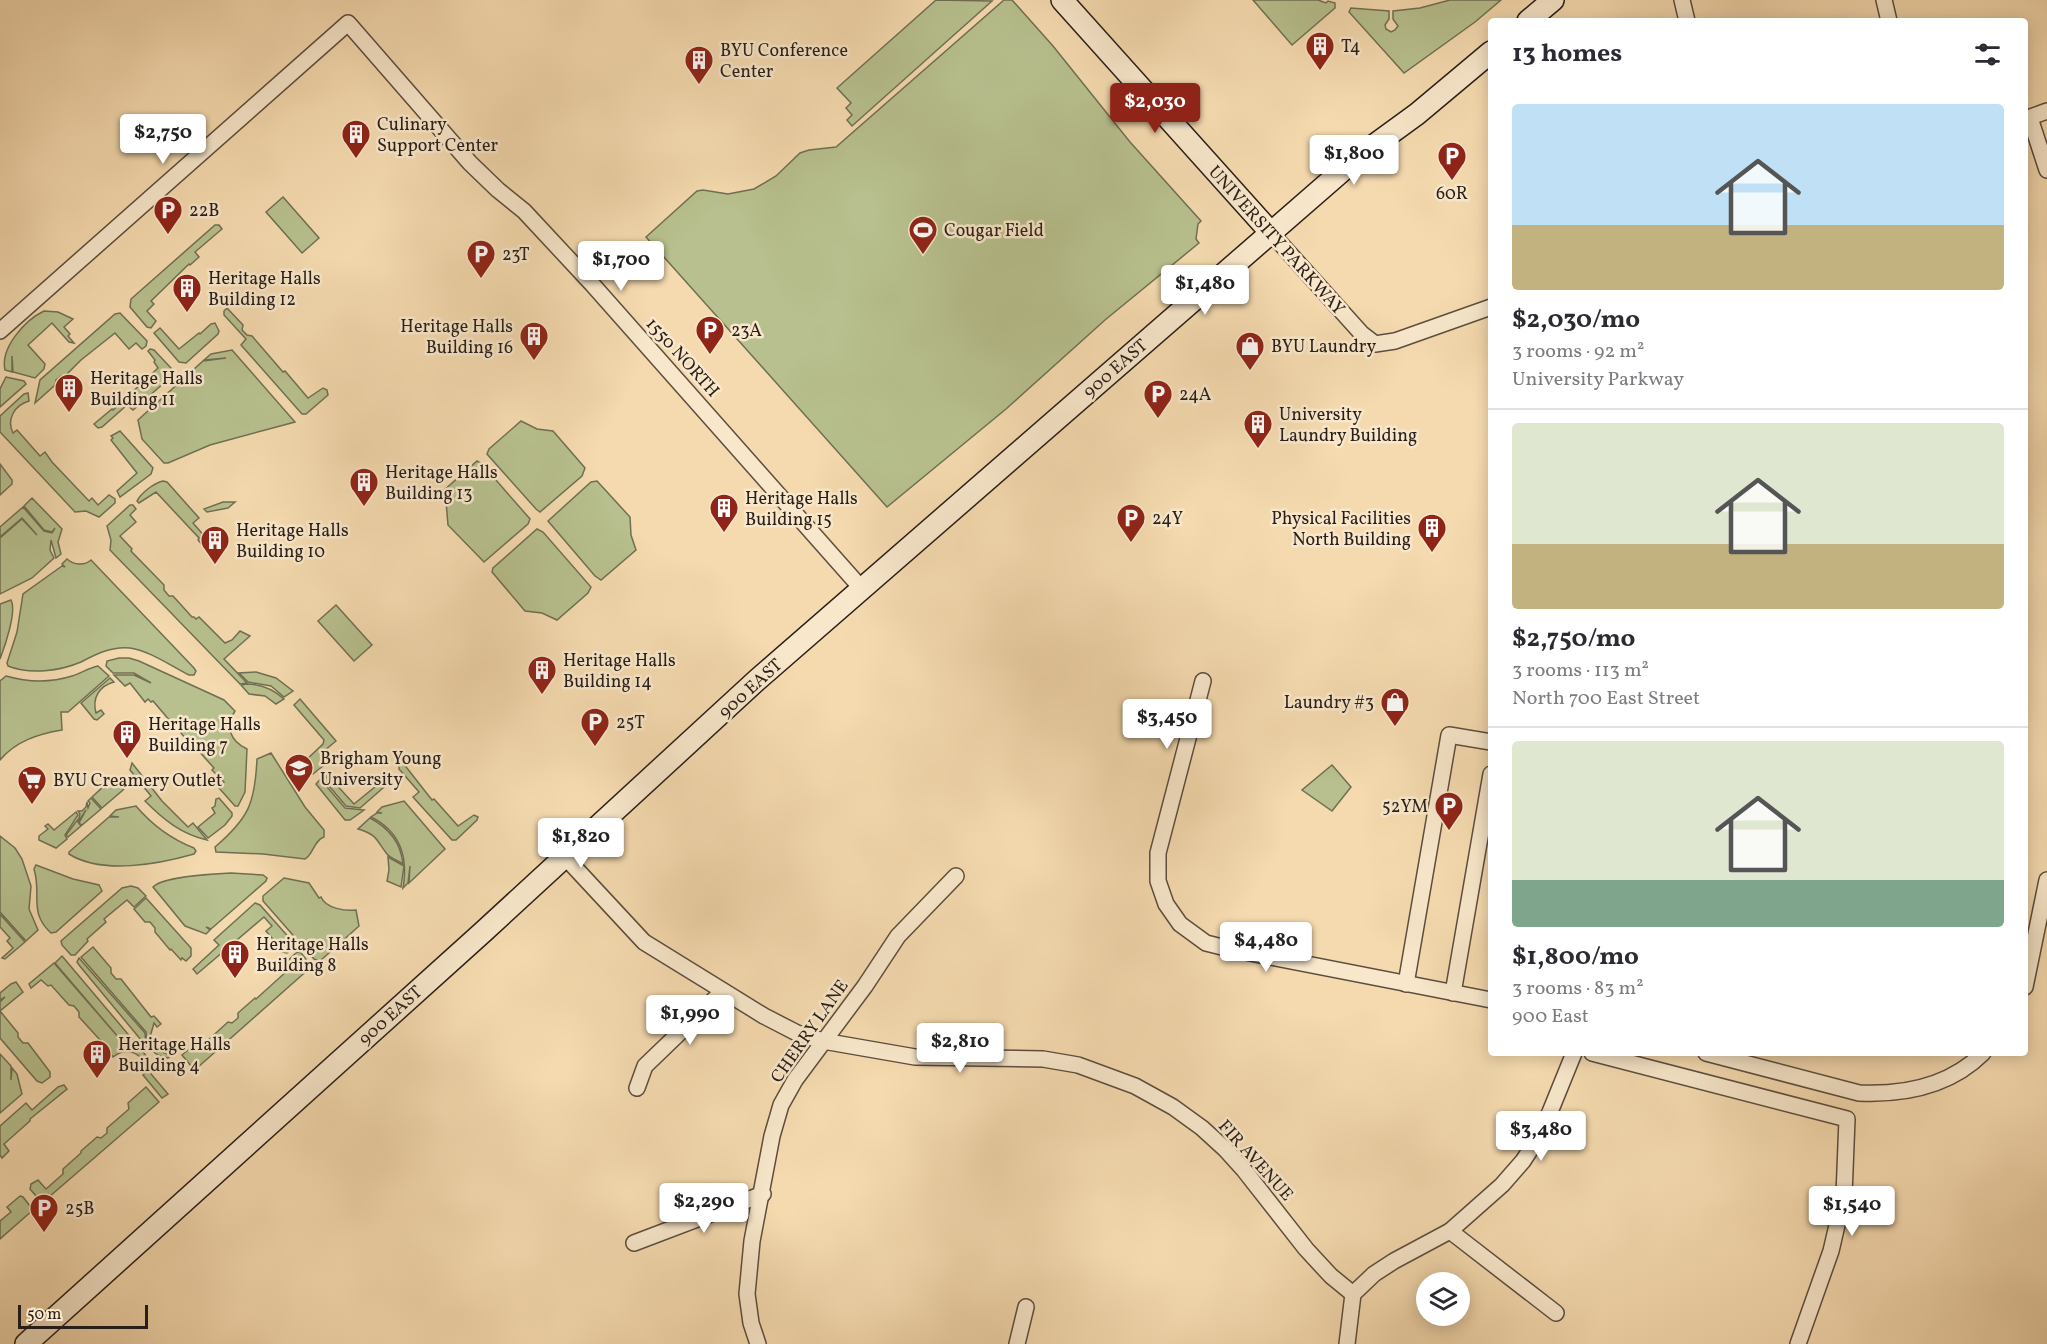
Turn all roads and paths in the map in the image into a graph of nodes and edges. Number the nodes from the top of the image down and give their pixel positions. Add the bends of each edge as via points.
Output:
1 (1062, 0) edge
2 (1553, 0) edge
3 (1682, 0) edge
4 (1884, 0) edge
5 (1532, 18) edge
6 (1687, 18) edge
7 (1888, 18) edge
8 (1488, 55) edge
9 (2047, 111) edge
10 (2028, 119) edge
11 (2047, 170) edge
12 (1272, 234) junction
13 (1488, 308) edge
14 (0, 331) edge
15 (862, 589) junction
16 (1203, 681) dead end
17 (1488, 742) edge
18 (1488, 791) edge
19 (566, 857) junction
20 (956, 876) dead end
21 (2047, 880) edge
22 (2028, 972) edge
23 (1406, 984) junction
24 (723, 991) junction
25 (1453, 993) junction
26 (1488, 999) edge
27 (824, 1041) junction
28 (1573, 1056) edge
29 (1604, 1056) edge
30 (1726, 1056) edge
31 (1979, 1056) edge
32 (637, 1088) dead end
33 (763, 1194) junction
34 (1450, 1231) junction
35 (634, 1243) dead end
36 (1353, 1294) junction
37 (1026, 1307) dead end
38 (1556, 1313) dead end
39 (26, 1344) edge
40 (758, 1344) edge
41 (1017, 1344) edge
42 (1347, 1344) edge
43 (1798, 1344) edge

1 - 12 main road, UNIVERSITY PARKWAY
2 - 5 main road
3 - 6 street
4 - 7 street
8 - 12 main road, 900 EAST via 1358,157
9 - 10 street
10 - 11 street
12 - 13 street, UNIVERSITY PARKWAY via 1375,344 1395,341
12 - 15 main road, 900 EAST
14 - 15 street, 1550 NORTH via 348,23 470,163 524,211 592,284
15 - 19 main road, 900 EAST via 757,680
16 - 23 street via 1158,853 1158,881 1166,904 1180,924 1206,943
17 - 23 street via 1449,735
18 - 25 street
19 - 24 street, FIR AVENUE via 644,942
19 - 39 main road, 900 EAST
20 - 27 street, CHERRY LANE via 898,936
21 - 22 street
23 - 25 street
24 - 27 street, FIR AVENUE via 797,1033
24 - 32 street via 645,1066
25 - 26 street
27 - 33 street, CHERRY LANE via 781,1105
27 - 36 street, FIR AVENUE via 915,1057 1043,1059 1078,1065 1135,1086 1173,1107 1225,1149 1312,1256
28 - 34 street via 1538,1138 1522,1161 1502,1185
29 - 43 street via 1846,1119 1844,1195 1832,1251
30 - 31 street via 1859,1093 1883,1094 1933,1084
33 - 35 street
33 - 40 street, CHERRY LANE via 752,1241 747,1294
34 - 36 street via 1394,1261
34 - 38 street
36 - 42 street
37 - 41 street

